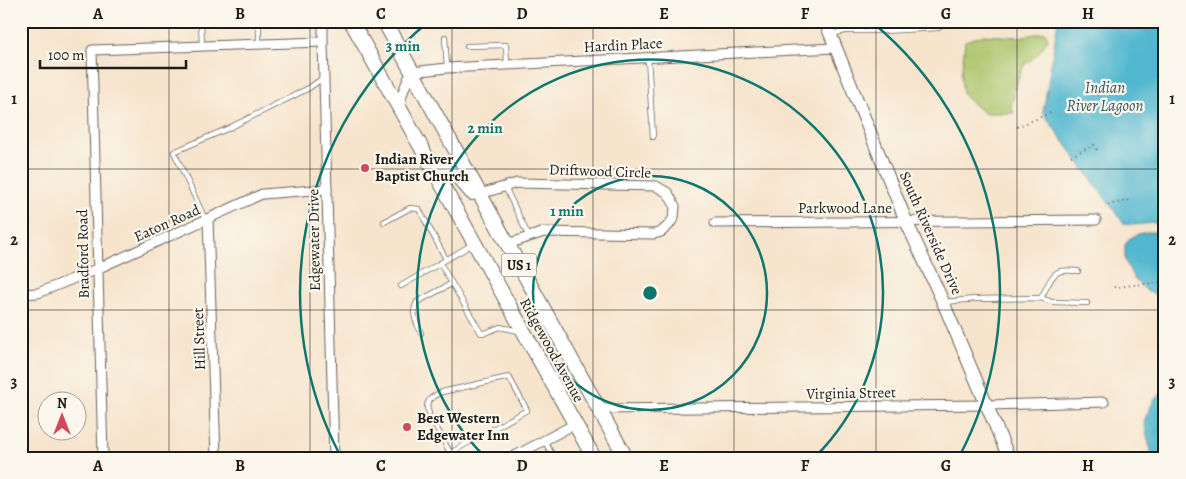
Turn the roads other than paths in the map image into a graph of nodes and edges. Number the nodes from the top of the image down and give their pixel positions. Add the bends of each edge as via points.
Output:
1 (201, 21) edge
2 (259, 21) edge
3 (323, 21) edge
4 (351, 21) edge
5 (384, 21) edge
6 (825, 21) edge
7 (941, 21) edge
8 (830, 34) junction
9 (446, 38) dead end
10 (323, 42) junction
11 (259, 44) junction
12 (202, 46) junction
13 (467, 46) dead end
14 (835, 48) junction
15 (648, 58) junction
16 (507, 65) junction
17 (447, 68) junction
18 (412, 72) junction
19 (324, 77) junction
20 (399, 107) junction
21 (653, 137) dead end
22 (433, 169) junction
23 (505, 187) junction
24 (327, 189) junction
25 (480, 194) junction
26 (490, 212) junction
27 (207, 220) junction
28 (1096, 220) dead end
29 (906, 221) junction
30 (384, 222) dead end
31 (714, 223) dead end
32 (529, 238) junction
33 (474, 243) junction
34 (508, 244) junction
35 (446, 260) junction
36 (440, 263) junction
37 (97, 269) junction
38 (1078, 271) dead end
39 (452, 284) junction
40 (401, 286) dead end
41 (21, 294) edge
42 (1041, 298) junction
43 (943, 302) junction
44 (1087, 303) dead end
45 (524, 332) junction
46 (421, 333) dead end
47 (1104, 402) dead end
48 (988, 405) junction
49 (599, 409) junction
50 (429, 413) dead end
51 (575, 424) junction
52 (435, 425) dead end
53 (544, 440) junction
54 (450, 452) junction
55 (551, 457) edge
56 (103, 458) edge
57 (216, 458) edge
58 (334, 458) edge
59 (453, 458) edge
60 (511, 458) edge
61 (594, 458) edge
62 (626, 458) edge
63 (1009, 458) edge

1 - 12 lane
2 - 11 lane
3 - 10 street, Edgewater Drive
4 - 20 main road, Ridgewood Avenue / US 1
5 - 18 main road, Ridgewood Avenue / US 1
6 - 8 street, South Riverside Drive
7 - 8 lane via 940,27 933,29
8 - 14 street, South Riverside Drive
9 - 17 lane
10 - 11 street
10 - 19 street, Edgewater Drive
11 - 12 street
12 - 37 street, Bradford Road via 92,50
13 - 16 lane via 506,45
14 - 15 street, Hardin Place
14 - 29 street, South Riverside Drive
15 - 16 street, Hardin Place
15 - 21 lane
16 - 17 street, Hardin Place
17 - 18 street, Hardin Place
18 - 20 street
18 - 25 main road, Ridgewood Avenue / US 1
19 - 24 street, Edgewater Drive
19 - 27 lane via 309,88 174,152
20 - 22 main road, Ridgewood Avenue / US 1
22 - 26 main road via 447,170 458,177
22 - 33 main road, Ridgewood Avenue / US 1
23 - 25 street, Driftwood Circle
23 - 32 lane
23 - 32 street, Driftwood Circle via 517,183 656,186 668,193 675,206 669,225 654,234 544,232
24 - 27 street, Eaton Road via 262,194
24 - 58 street, Edgewater Drive
25 - 26 main road, Ridgewood Avenue / US 1
26 - 34 main road, Ridgewood Avenue / US 1
27 - 37 street, Eaton Road
27 - 57 street, Hill Street
28 - 29 street, Parkwood Lane
29 - 31 street, Parkwood Lane
29 - 43 street, South Riverside Drive
30 - 35 lane via 410,208 419,209
32 - 34 street, Driftwood Circle
33 - 35 lane
33 - 45 main road, Ridgewood Avenue / US 1
34 - 49 main road, Ridgewood Avenue / US 1
35 - 36 lane
36 - 39 lane
36 - 40 lane
37 - 41 street, Eaton Road via 38,293
37 - 56 street, Bradford Road
38 - 42 lane via 1057,273
39 - 45 lane via 481,333 500,327
39 - 46 lane via 415,306 415,319
42 - 43 lane
42 - 44 lane via 1052,302
43 - 48 street, South Riverside Drive
45 - 51 main road, Ridgewood Avenue / US 1
47 - 48 street, Virginia Street
48 - 49 street, Virginia Street
48 - 63 street, South Riverside Drive
49 - 62 main road, Ridgewood Avenue / US 1
50 - 54 lane via 427,402 432,396 509,377 527,410
51 - 53 street
51 - 61 main road, Ridgewood Avenue / US 1
52 - 54 lane
53 - 55 lane
53 - 60 street
54 - 59 lane

